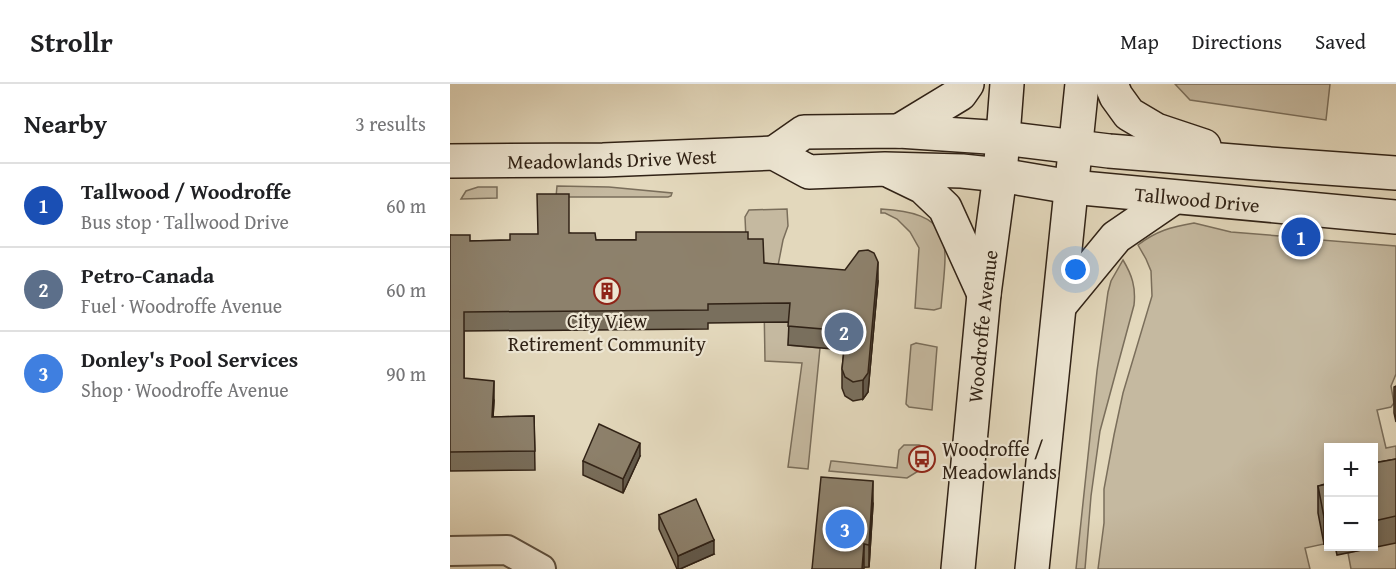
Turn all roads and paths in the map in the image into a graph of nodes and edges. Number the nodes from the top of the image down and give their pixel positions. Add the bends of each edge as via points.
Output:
1 (967, 84) edge
2 (1007, 84) edge
3 (1082, 84) edge
4 (1111, 84) edge
5 (899, 131) junction
6 (1003, 138) junction
7 (1076, 147) junction
8 (774, 153) junction
9 (450, 161) edge
10 (1257, 163) junction
11 (885, 169) junction
12 (1396, 173) edge
13 (1000, 175) junction
14 (1071, 187) junction
15 (1173, 198) junction
16 (1396, 217) edge
17 (984, 294) junction
18 (1060, 305) junction
19 (450, 551) edge
20 (541, 569) edge
21 (958, 569) edge
22 (1032, 569) edge

1 - 5 main road via 960,94
2 - 6 main road, Woodroffe Avenue
3 - 7 main road
4 - 10 main road via 1129,114 1156,130
5 - 6 main road
5 - 8 main road via 804,132
6 - 7 main road
6 - 13 main road, Woodroffe Avenue
7 - 10 main road
7 - 14 main road
8 - 9 main road, Meadowlands Drive West
8 - 11 main road via 809,172
10 - 12 main road
11 - 13 main road
11 - 17 main road via 923,187 945,208
13 - 14 main road, Tallwood Drive
13 - 17 main road, Woodroffe Avenue
14 - 15 main road, Tallwood Drive
14 - 18 main road
15 - 16 main road, Tallwood Drive
15 - 18 main road via 1116,237
17 - 21 main road, Woodroffe Avenue
18 - 22 main road
19 - 20 street via 507,550

